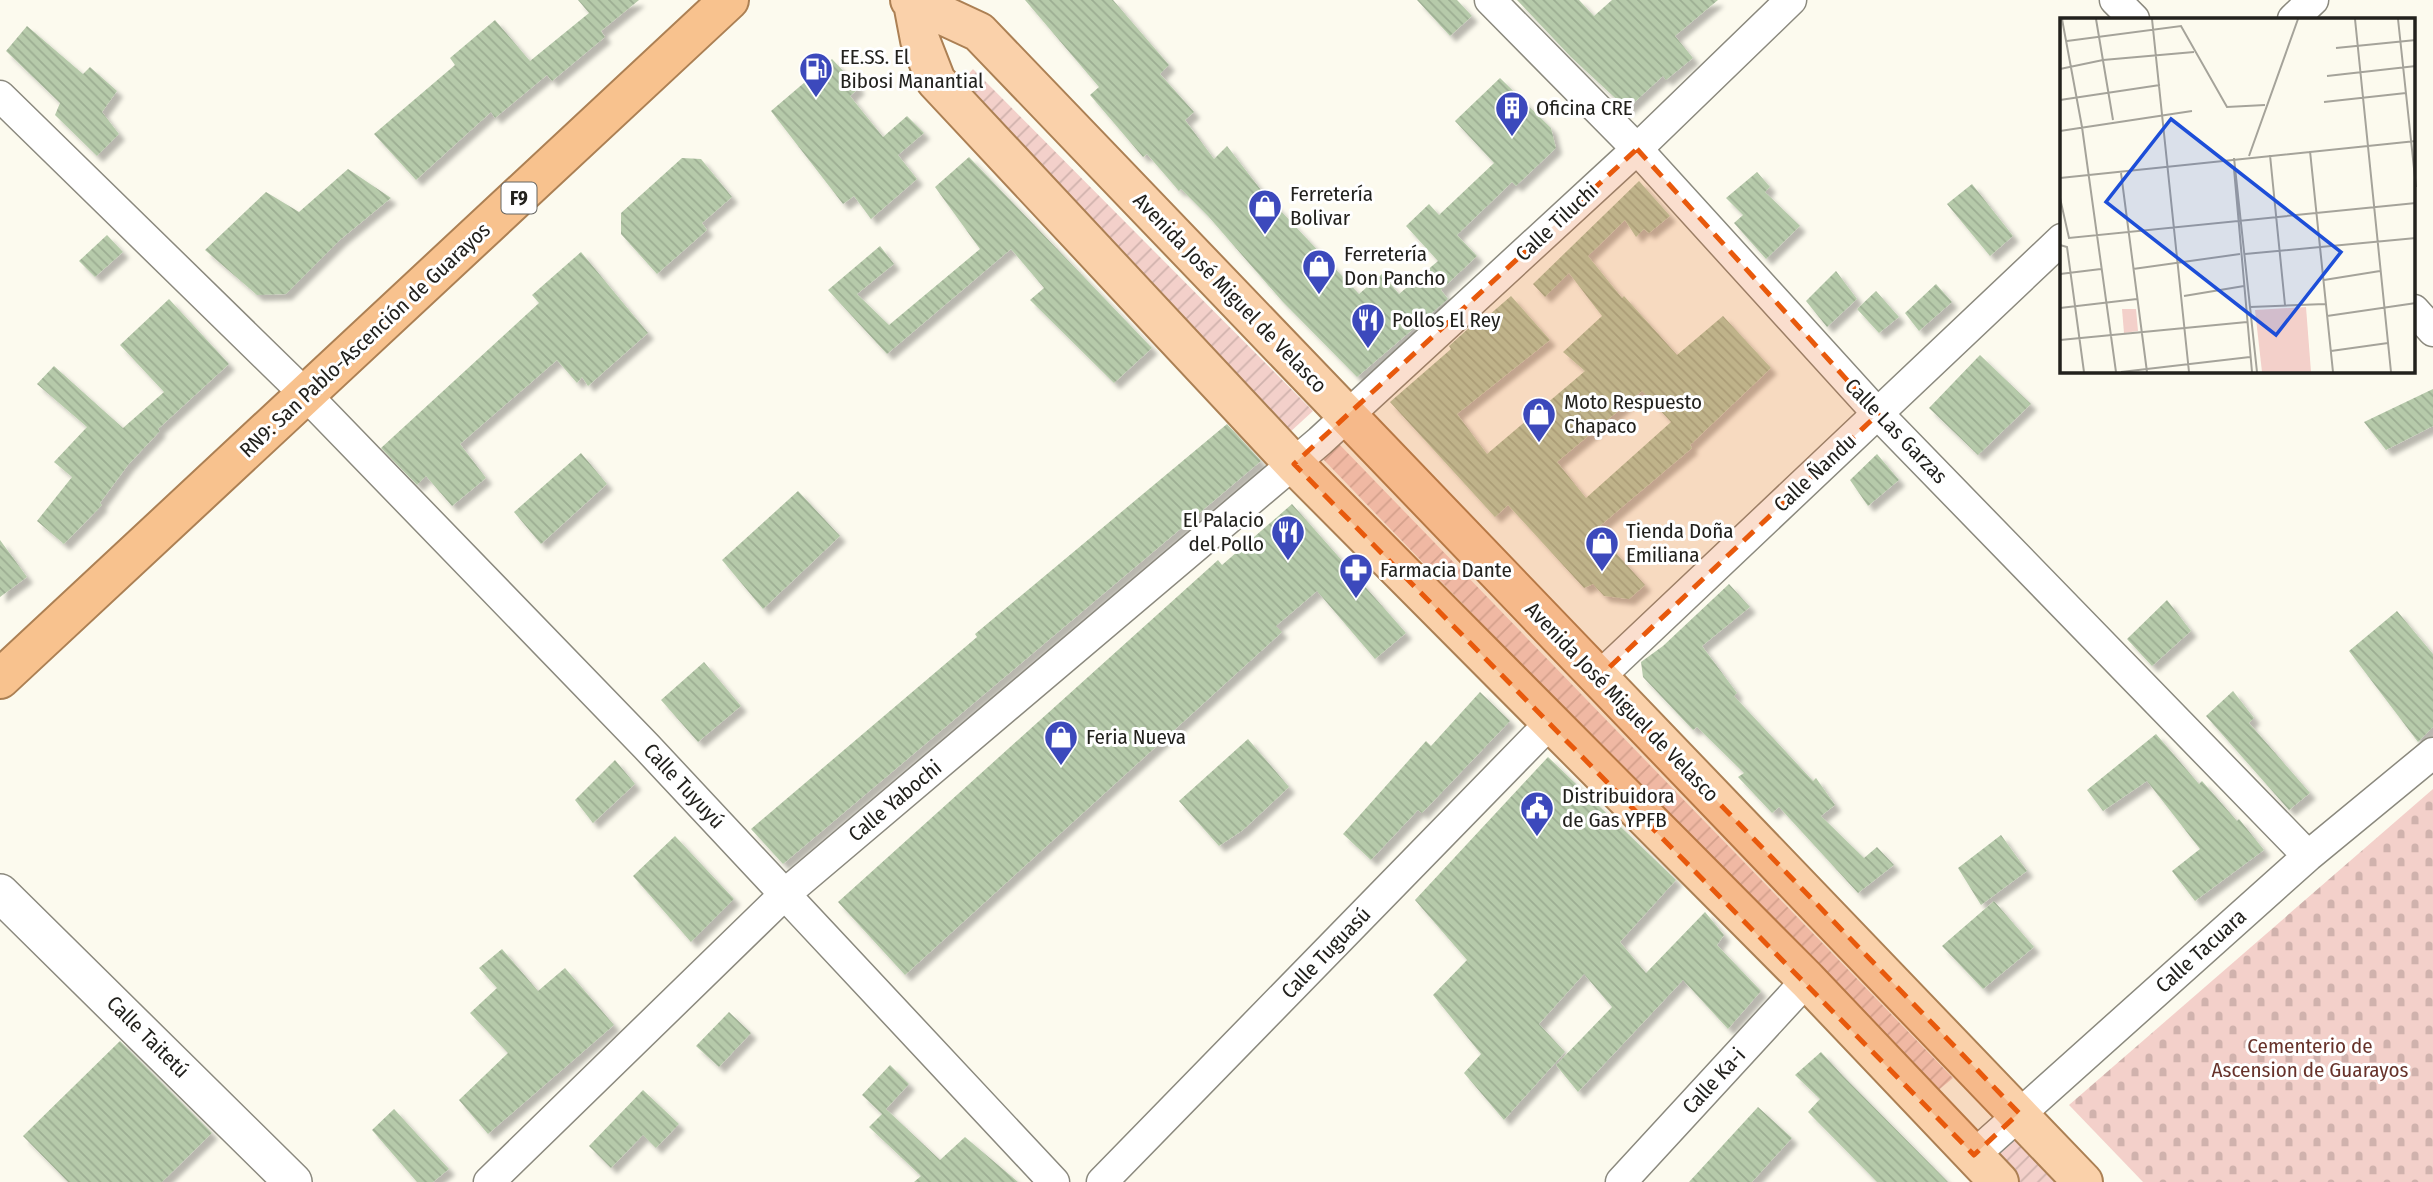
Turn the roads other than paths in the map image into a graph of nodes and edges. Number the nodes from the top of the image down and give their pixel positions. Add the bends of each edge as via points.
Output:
1 (729, 0) edge
2 (1490, 0) edge
3 (1791, 0) edge
4 (2115, 0) edge
5 (2313, 0) edge
6 (911, 1) edge
7 (2133, 18) edge
8 (2294, 18) edge
9 (0, 96) edge
10 (1637, 149) junction
11 (2060, 241) edge
12 (2416, 312) edge
13 (2433, 331) edge
14 (307, 396) junction
15 (1878, 414) junction
16 (1348, 416) junction
17 (1307, 453) junction
18 (1598, 678) junction
19 (0, 679) edge
20 (1550, 723) junction
21 (2433, 752) edge
22 (2308, 856) junction
23 (0, 893) edge
24 (785, 894) junction
25 (1807, 980) junction
26 (2019, 1113) junction
27 (1986, 1168) edge
28 (293, 1182) edge
29 (489, 1182) edge
30 (1054, 1182) edge
31 (1102, 1182) edge
32 (1620, 1182) edge
33 (2083, 1182) edge

1 - 14 highway, RN9: San Pablo-Ascención de Guarayos / F9
2 - 10 street, Calle Las Garzas
3 - 10 street, Calle Tiluchi
4 - 7 street
5 - 8 street
6 - 16 main road, Avenida José Miguel de Velasco via 979,32
6 - 17 main road, Avenida José Miguel de Velasco via 936,81
9 - 14 street, Calle Tuyuyú
10 - 15 street, Calle Las Garzas
10 - 16 street, Calle Tiluchi
11 - 15 street, Calle Ñandu
12 - 13 street
14 - 19 highway, RN9: San Pablo-Ascención de Guarayos / F9
14 - 24 street, Calle Tuyuyú
15 - 18 street, Calle Ñandu
15 - 22 street, Calle Las Garzas
16 - 17 street, Calle Tiluchi
16 - 18 main road, Avenida José Miguel de Velasco
17 - 20 main road, Avenida José Miguel de Velasco
17 - 24 street, Calle Yabochi
18 - 26 main road, Avenida José Miguel de Velasco
20 - 25 main road, Avenida José Miguel de Velasco
20 - 31 street, Calle Tuguasú
21 - 22 street, Calle Tacuara
22 - 26 street, Calle Tacuara
23 - 28 street, Calle Taitetú
24 - 29 street, Calle Yabochi
24 - 30 street, Calle Tuyuyú
25 - 27 main road, Avenida José Miguel de Velasco
25 - 32 street, Calle Ka-i
26 - 27 street, Calle Tacuara
26 - 33 main road, Avenida José Miguel de Velasco

